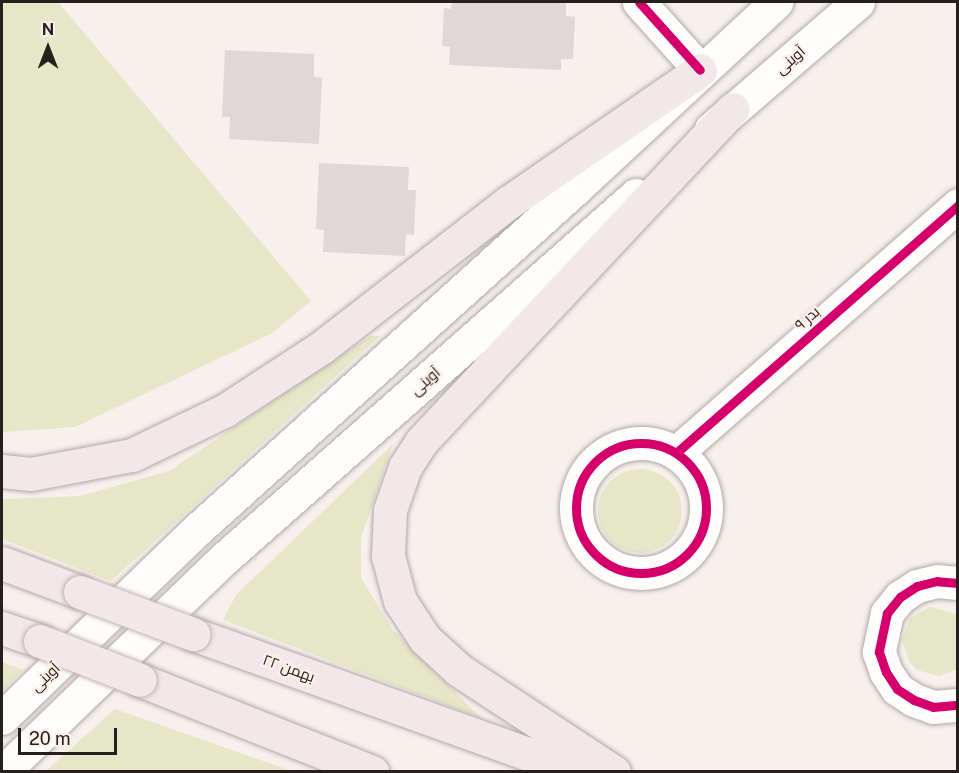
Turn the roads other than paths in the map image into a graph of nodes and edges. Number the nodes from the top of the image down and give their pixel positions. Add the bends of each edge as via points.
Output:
1 (639, 2) edge
2 (776, 2) edge
3 (858, 2) edge
4 (700, 70) junction
5 (733, 108) junction
6 (957, 205) edge
7 (676, 453) dead end
8 (2, 471) edge
9 (2, 563) edge
10 (957, 583) edge
11 (2, 628) edge
12 (957, 705) edge
13 (2, 718) edge
14 (3, 771) edge
15 (372, 771) edge
16 (578, 771) edge
17 (614, 771) edge

1 - 4 main road
2 - 4 main road, آوینی
3 - 5 main road, آوینی
4 - 8 highway via 509,202 322,347 224,411 132,455 31,474
4 - 13 main road, آوینی via 575,189 199,528
5 - 14 main road, آوینی via 226,557
5 - 17 highway via 421,442 405,467 390,510 388,556 397,590 425,639 459,670
6 - 7 main road, بدر ۹
9 - 16 highway, ۲۲ بهمن, bridge
10 - 12 main road via 927,584 900,597 887,613 879,652 885,672 897,689 933,706
11 - 15 highway, bridge

